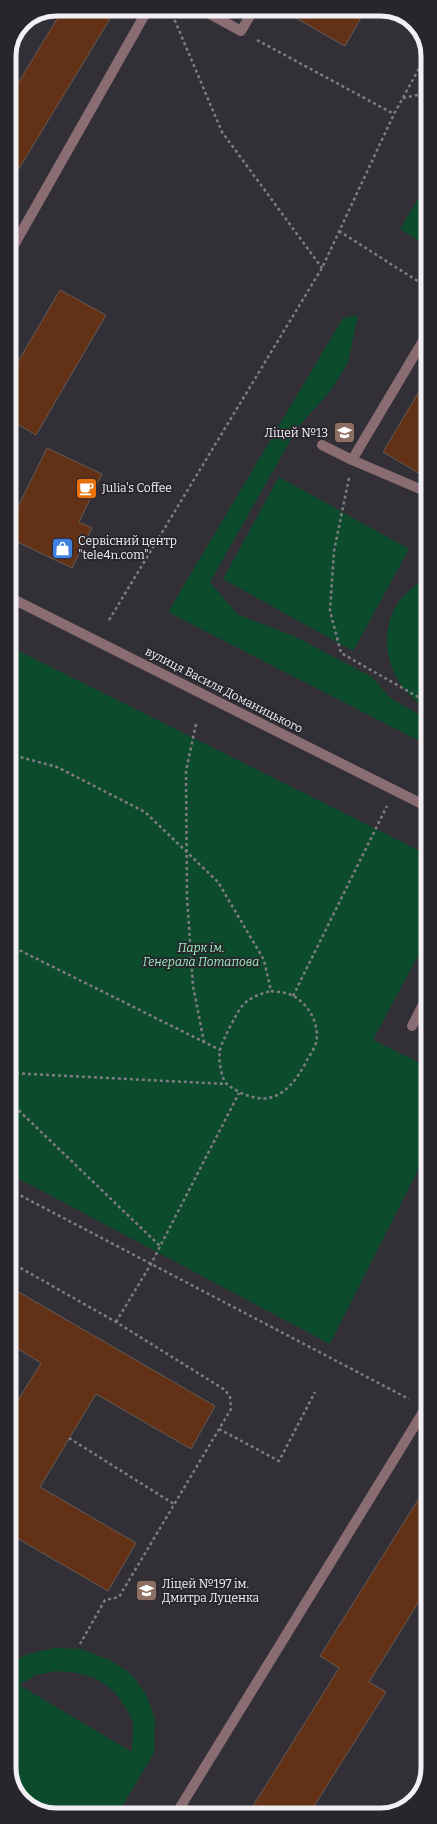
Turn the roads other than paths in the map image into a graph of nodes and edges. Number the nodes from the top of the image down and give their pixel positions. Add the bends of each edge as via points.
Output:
1 (144, 16) edge
2 (214, 16) edge
3 (250, 16) edge
4 (16, 242) edge
5 (421, 344) edge
6 (322, 445) dead end
7 (352, 460) junction
8 (421, 489) edge
9 (16, 601) edge
10 (421, 804) edge
11 (421, 1009) edge
12 (412, 1026) dead end
13 (421, 1416) edge
14 (180, 1808) edge

1 - 4 street
2 - 3 street via 241,31
5 - 7 street
6 - 7 street
7 - 8 street
9 - 10 street, вулиця Василя Доманицького
11 - 12 street
13 - 14 street

